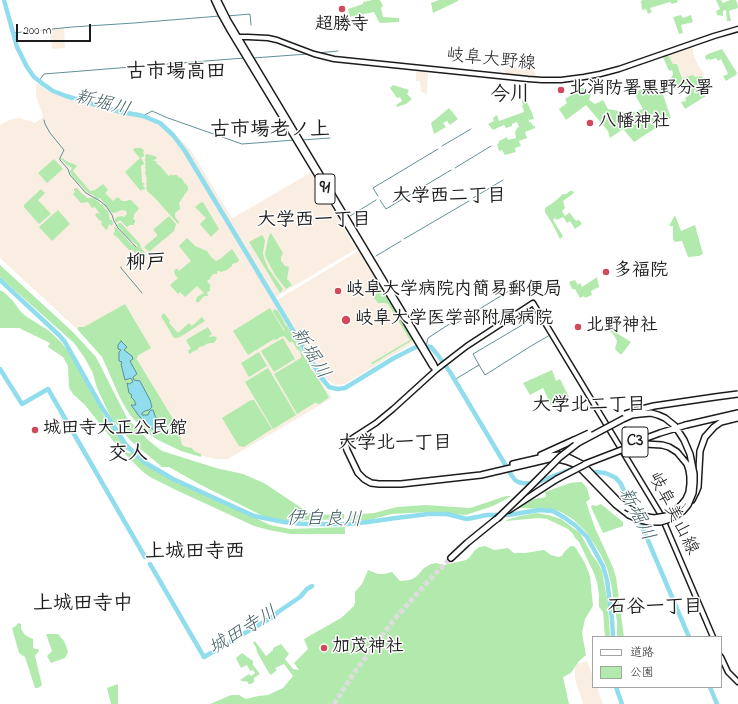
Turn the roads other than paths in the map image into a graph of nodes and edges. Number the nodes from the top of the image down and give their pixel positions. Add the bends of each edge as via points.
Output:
1 (214, 0) edge
2 (218, 0) edge
3 (738, 29) edge
4 (236, 37) junction
5 (436, 370) junction
6 (738, 394) edge
7 (738, 413) edge
8 (738, 418) edge
9 (345, 444) joint
10 (527, 460) junction
11 (583, 464) junction
12 (512, 466) junction
13 (596, 481) junction
14 (688, 506) junction
15 (496, 519) junction
16 (451, 558) tunnel mouth
17 (713, 636) edge
18 (722, 659) edge
19 (738, 682) edge

1 - 4 main road
2 - 4 main road
3 - 4 main road, 岐阜大野線 via 619,69 561,80 528,79 334,59 273,39
4 - 5 main road, 91
5 - 9 main road, 岐阜美山線 via 376,423
5 - 17 main road, 岐阜美山線 via 466,346 533,303 661,515
6 - 10 highway, bridge via 634,411
7 - 11 highway, C3, bridge via 660,433
8 - 14 highway, bridge via 721,422 705,437 700,451 698,487
9 - 12 highway via 358,473 371,483 402,484 462,478
10 - 11 highway via 560,455
10 - 12 highway
11 - 13 highway
11 - 13 highway, bridge via 636,445 662,444 677,452 687,464 690,477 689,492 682,504 673,513 654,518 638,514 626,507
11 - 15 highway, C3, bridge
12 - 13 highway via 558,459 574,464
13 - 14 highway, bridge via 616,504 629,515 643,521 660,522 672,518
14 - 15 highway, bridge via 694,488 694,474 684,440 675,426 665,418 640,414 623,419 569,450
15 - 16 highway, C3
18 - 19 main road via 728,672

